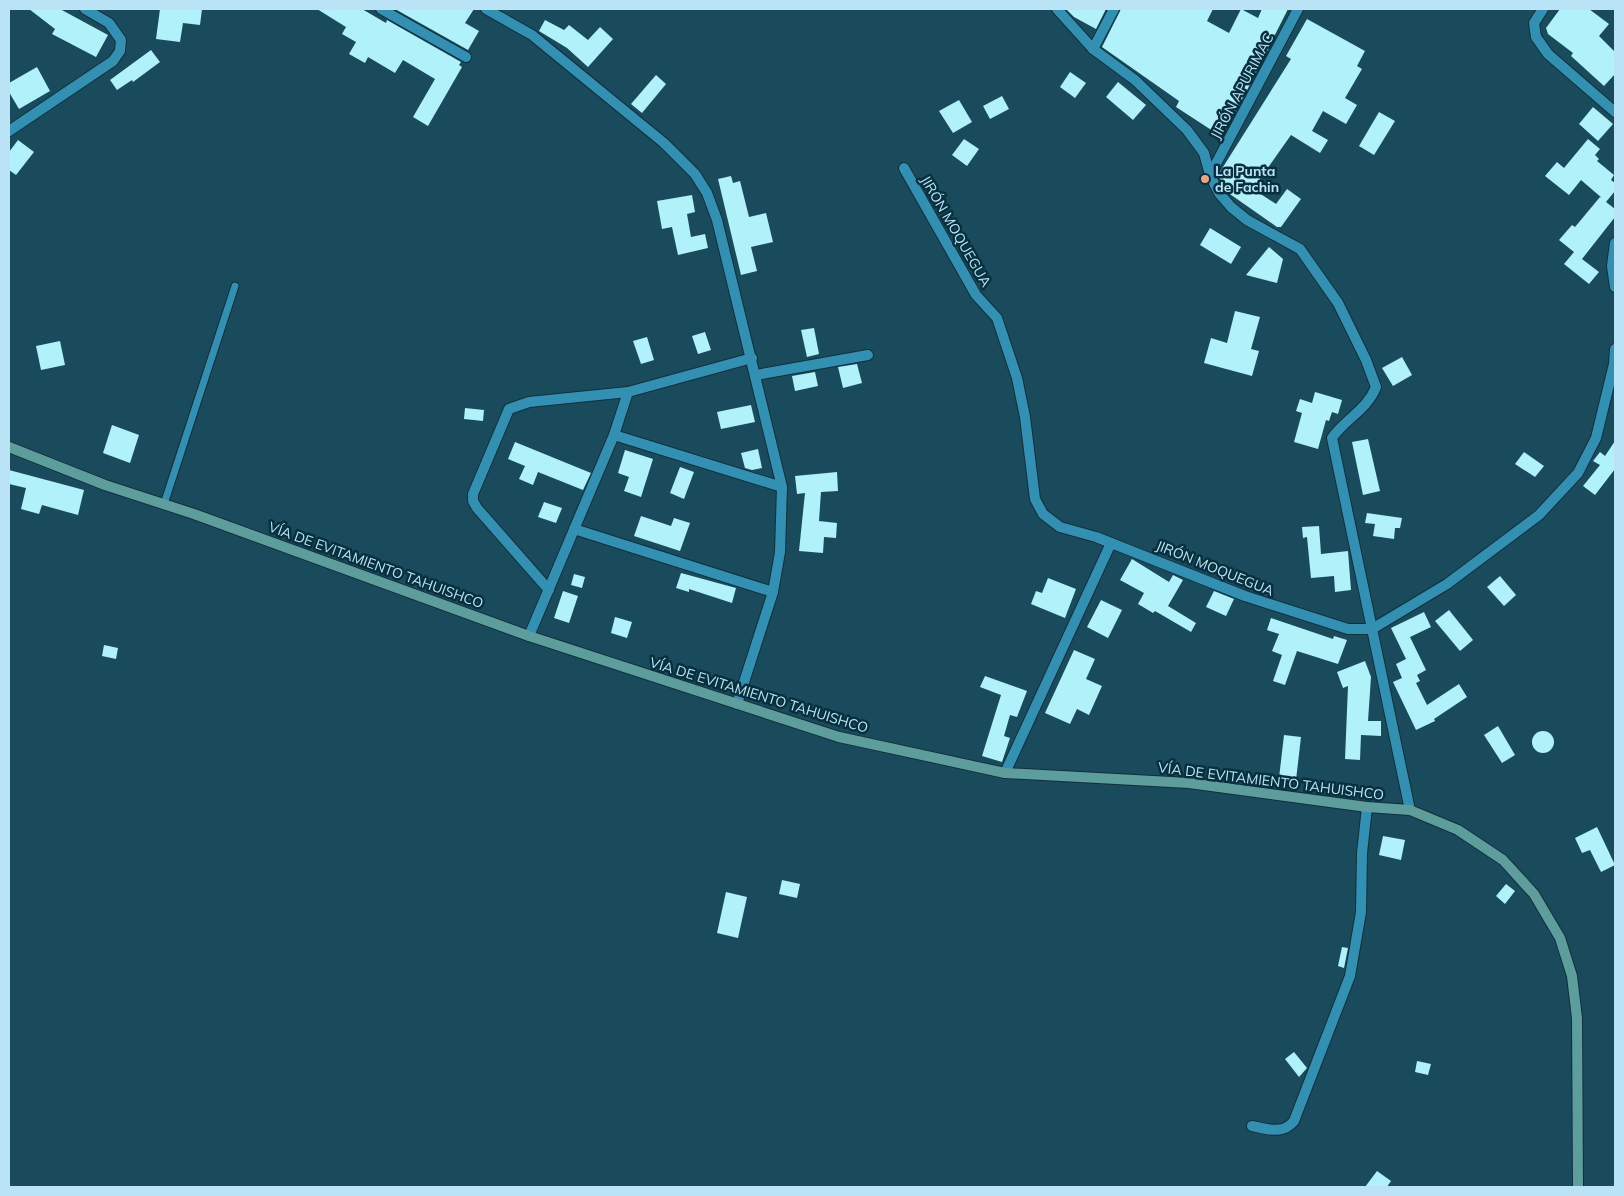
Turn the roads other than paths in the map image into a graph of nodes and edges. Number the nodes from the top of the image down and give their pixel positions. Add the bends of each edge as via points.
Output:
1 (85, 9) edge
2 (381, 9) edge
3 (486, 9) edge
4 (1057, 9) edge
5 (1114, 9) edge
6 (1298, 9) edge
7 (1543, 9) edge
8 (1093, 49) junction
9 (466, 57) dead end
10 (1615, 112) edge
11 (9, 130) edge
12 (904, 168) dead end
13 (1210, 175) junction
14 (1615, 244) edge
15 (235, 286) dead end
16 (1615, 287) edge
17 (1615, 349) edge
18 (868, 355) dead end
19 (752, 358) junction
20 (756, 375) junction
21 (628, 392) junction
22 (614, 435) junction
23 (9, 447) edge
24 (782, 488) junction
25 (164, 504) junction
26 (574, 529) junction
27 (1111, 543) junction
28 (549, 590) junction
29 (774, 592) junction
30 (1372, 629) junction
31 (529, 636) junction
32 (737, 704) junction
33 (1005, 773) junction
34 (1368, 807) junction
35 (1410, 810) junction
36 (1252, 1126) dead end
37 (1578, 1187) edge

1 - 11 street via 109,23 121,40 120,51 113,62
2 - 9 street
3 - 19 street via 532,35 664,143 695,174 707,193 717,220
4 - 8 street
5 - 8 street
6 - 13 street, JIRÓN APURIMAC
7 - 10 street via 1534,23 1536,37 1548,54
8 - 13 street via 1135,80 1187,130 1204,154
12 - 27 street, JIRÓN MOQUEGUA via 976,295 997,318 1017,378 1035,499 1043,514 1060,527
13 - 30 street via 1219,193 1247,220 1300,248 1338,303 1376,387 1371,401 1332,438
14 - 16 street via 1612,266
15 - 25 lane
17 - 30 street via 1596,438 1578,473 1539,515 1447,584
18 - 20 street
19 - 20 street
19 - 21 street
20 - 24 street
21 - 22 street
21 - 28 street via 529,402 509,409 473,494 477,508
22 - 24 street
22 - 26 street
23 - 25 main road, VÍA DE EVITAMIENTO TAHUISHCO
24 - 29 street via 780,552
25 - 31 main road, VÍA DE EVITAMIENTO TAHUISHCO
26 - 28 street
26 - 29 street
27 - 30 street, JIRÓN MOQUEGUA via 1244,596 1328,624 1348,629
27 - 33 street
28 - 31 street
29 - 32 street
30 - 35 street
31 - 32 main road, VÍA DE EVITAMIENTO TAHUISHCO
32 - 33 main road, VÍA DE EVITAMIENTO TAHUISHCO via 839,737
33 - 34 main road, VÍA DE EVITAMIENTO TAHUISHCO via 1189,783
34 - 35 main road, VÍA DE EVITAMIENTO TAHUISHCO
34 - 36 street via 1362,853 1361,912 1350,976 1294,1121 1289,1128 1278,1131
35 - 37 main road, VÍA DE EVITAMIENTO TAHUISHCO via 1458,830 1503,860 1534,894 1560,938 1572,976 1577,1018

